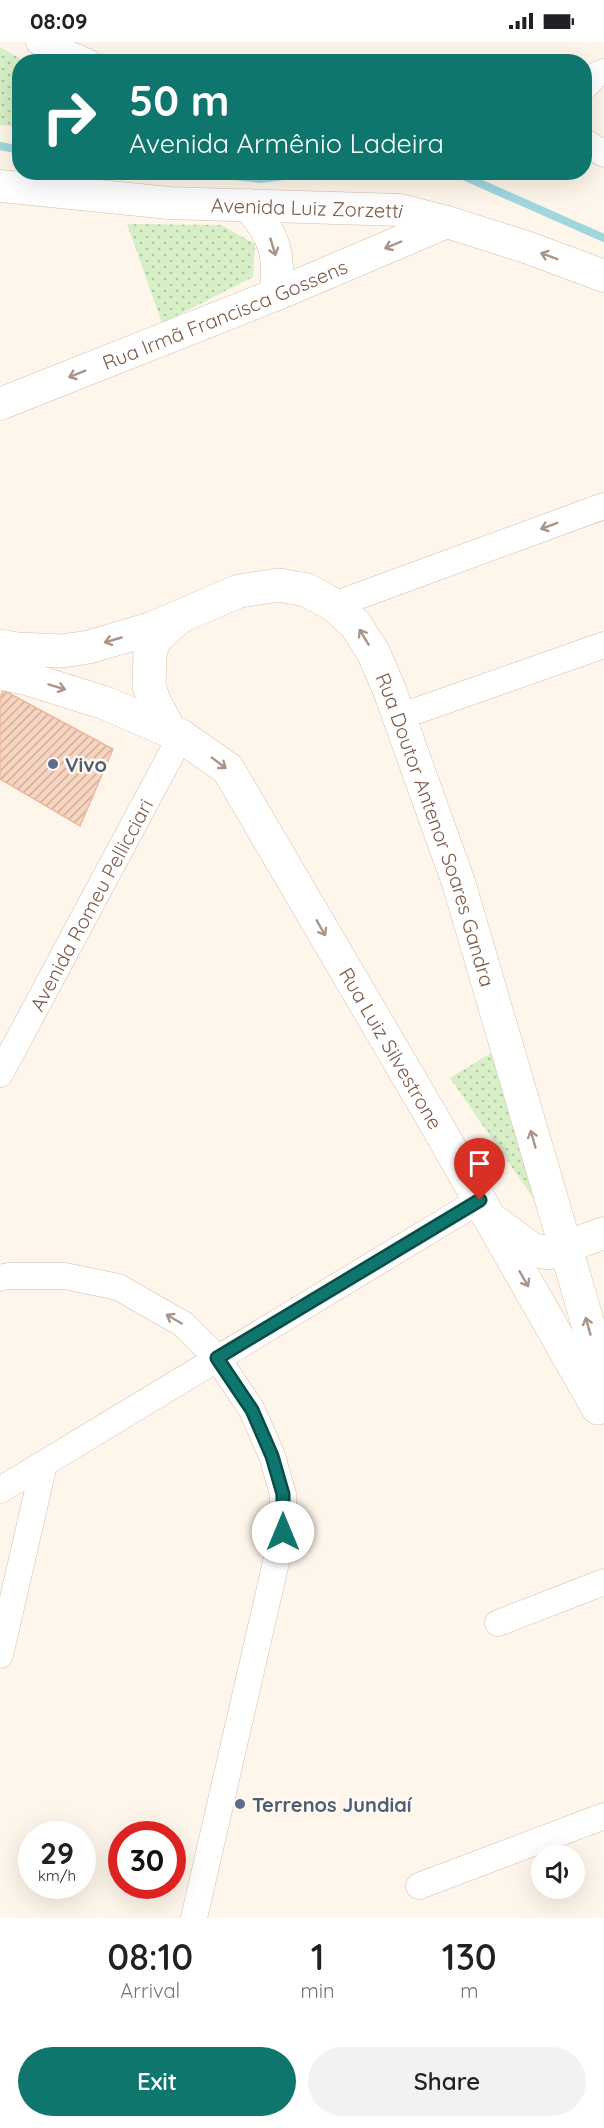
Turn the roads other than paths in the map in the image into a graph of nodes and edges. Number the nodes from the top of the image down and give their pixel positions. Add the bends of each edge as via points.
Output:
1 (39, 42) edge
2 (68, 54) edge
3 (0, 186) edge
4 (248, 205) junction
5 (447, 222) junction
6 (604, 276) edge
7 (275, 295) junction
8 (0, 404) edge
9 (604, 506) edge
10 (334, 605) junction
11 (178, 618) junction
12 (604, 645) edge
13 (0, 646) edge
14 (0, 673) edge
15 (399, 717) junction
16 (176, 734) junction
17 (0, 1074) edge
18 (485, 1208) junction
19 (604, 1233) edge
20 (565, 1247) junction
21 (0, 1278) edge
22 (217, 1358) junction
23 (604, 1404) edge
24 (604, 1420) edge
25 (44, 1464) junction
26 (0, 1490) edge
27 (604, 1582) edge
28 (498, 1623) dead end
29 (0, 1655) edge
30 (604, 1816) edge
31 (419, 1886) dead end
32 (194, 1918) edge

1 - 2 street
3 - 4 street, Avenida Luiz Zorzetti via 169,202
4 - 5 street, Avenida Luiz Zorzetti via 400,210
4 -> 7 street via 265,224 275,246 279,270
6 -> 5 street, Avenida Luiz Zorzetti
5 -> 7 street, Rua Irmã Francisca Gossens
7 -> 8 street, Rua Irmã Francisca Gossens
9 -> 10 street
10 - 11 main road, Rua Doutor Antenor Soares Gandra via 307,590 279,585 239,591
15 -> 10 main road, Rua Doutor Antenor Soares Gandra via 374,654 356,625
11 -> 13 main road, Rua Doutor Antenor Soares Gandra via 89,647 62,651
11 - 16 main road via 155,639 150,653 149,686
12 - 15 street
14 -> 16 main road via 105,703
20 -> 15 main road, Rua Doutor Antenor Soares Gandra via 459,884
16 - 17 street, Avenida Romeu Pellicciari
16 -> 18 main road, Rua Luiz Silvestrone via 228,769
18 - 20 main road via 531,1249 548,1253
18 - 22 street
18 -> 24 main road, Rua Luiz Silvestrone
19 - 20 street
23 -> 20 main road, Rua Doutor Antenor Soares Gandra via 598,1358
22 -> 21 street via 183,1324 118,1287 66,1276
22 - 25 street
22 - 32 street via 252,1410 272,1456 283,1494 283,1532
25 - 26 street
25 - 29 street
27 - 28 street
30 - 31 street

